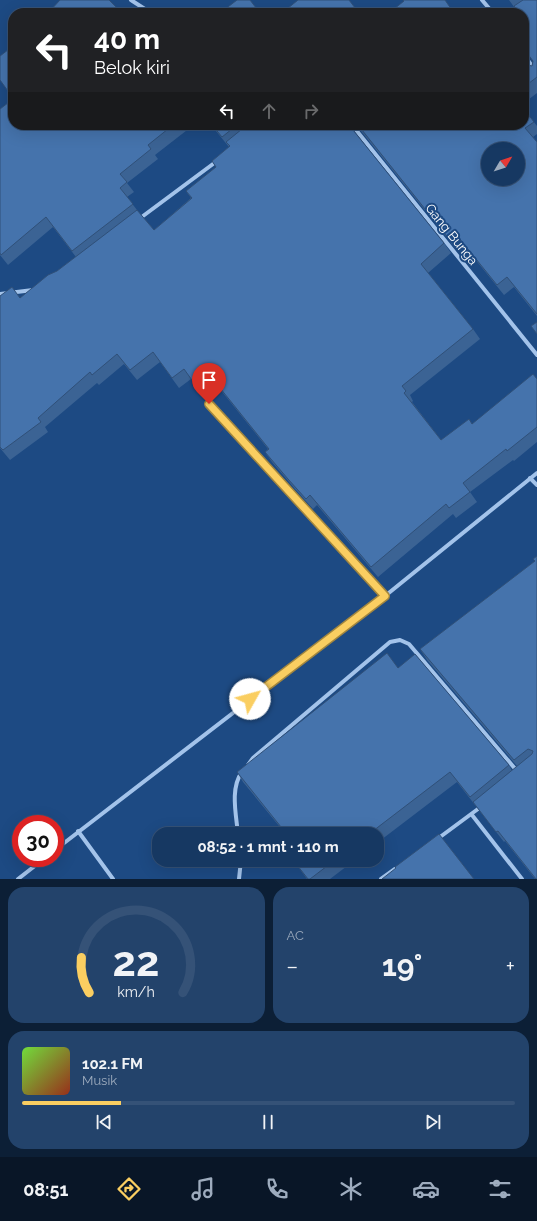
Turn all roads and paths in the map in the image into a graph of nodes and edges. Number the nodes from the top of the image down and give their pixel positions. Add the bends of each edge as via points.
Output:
1 (131, 0) edge
2 (482, 0) edge
3 (143, 8) edge
4 (489, 8) edge
5 (529, 62) edge
6 (537, 73) edge
7 (356, 130) edge
8 (221, 157) edge
9 (132, 225) edge
10 (37, 289) edge
11 (0, 294) edge
12 (537, 355) edge
13 (209, 404) dead end
14 (537, 472) edge
15 (530, 478) junction
16 (537, 485) edge
17 (385, 596) junction
18 (520, 775) edge
19 (484, 805) edge
20 (472, 815) junction
21 (237, 827) edge
22 (78, 831) junction
23 (433, 842) edge
24 (64, 843) edge
25 (401, 865) edge
26 (33, 867) edge
27 (240, 867) edge
28 (18, 879) edge
29 (113, 879) edge
30 (239, 879) edge
31 (381, 879) edge
32 (522, 879) edge

1 - 3 street
2 - 4 street
5 - 6 street
7 - 12 street, Gang Bunga
8 - 9 street
10 - 11 street
13 - 17 street
14 - 15 street
15 - 16 street
15 - 17 street
17 - 22 street
18 - 21 street via 408,644 400,640 390,642 253,758 237,779 234,806
19 - 20 street
20 - 23 street
20 - 32 street
22 - 24 street
22 - 29 street
25 - 31 street
26 - 28 street
27 - 30 street

